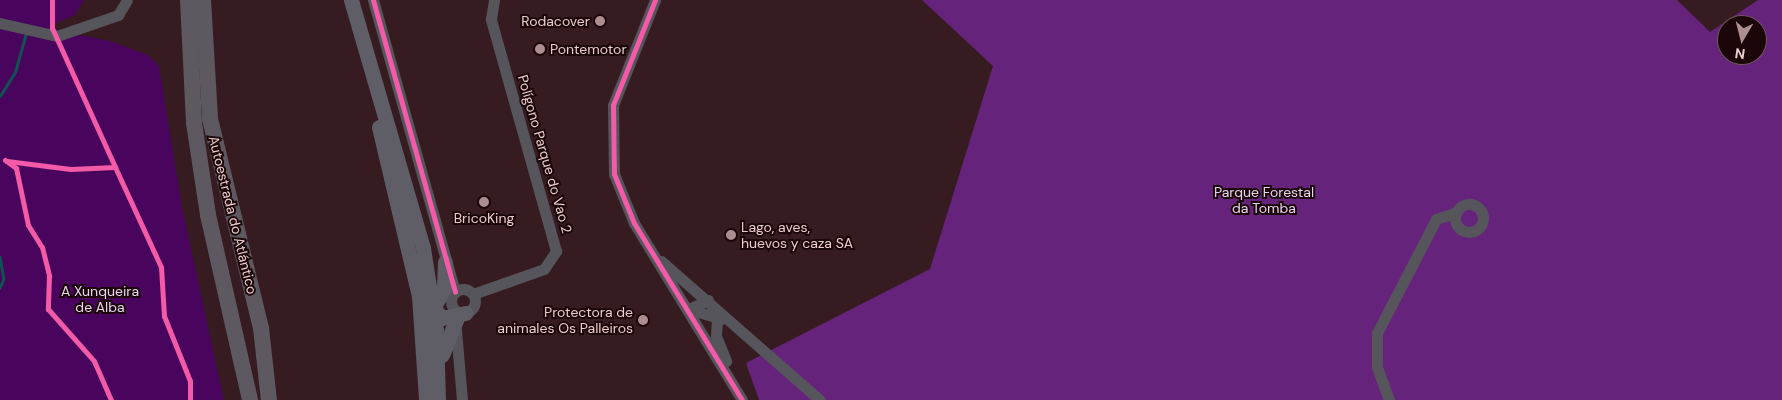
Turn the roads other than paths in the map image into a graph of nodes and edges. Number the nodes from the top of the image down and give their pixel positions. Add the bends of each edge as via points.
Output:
1 (126, 0) edge
2 (188, 0) edge
3 (203, 0) edge
4 (343, 0) edge
5 (351, 0) edge
6 (374, 0) edge
7 (494, 0) edge
8 (645, 0) edge
9 (655, 0) edge
10 (0, 23) edge
11 (646, 24) junction
12 (351, 29) junction
13 (1455, 213) dead end
14 (656, 258) junction
15 (445, 262) junction
16 (455, 292) junction
17 (473, 294) junction
18 (708, 300) junction
19 (433, 308) junction
20 (689, 309) junction
21 (460, 316) junction
22 (717, 317) junction
23 (731, 322) junction
24 (437, 376) junction
25 (456, 379) junction
26 (733, 381) junction
27 (250, 400) edge
28 (269, 400) edge
29 (426, 400) edge
30 (430, 400) edge
31 (438, 400) edge
32 (462, 400) edge
33 (742, 400) edge
34 (820, 400) edge
35 (1389, 400) edge

1 - 10 street via 118,15 72,33 41,34
2 - 27 highway, Autoestrada do Atlántico via 194,124 208,215
3 - 28 highway, Autoestrada do Atlántico via 210,118 260,328
4 - 12 main road
5 - 19 main road via 423,248
6 - 15 street
7 - 17 street, Polígono Parque do Vao 2 via 490,19 556,251 544,270
8 - 11 street
9 - 11 street
11 - 14 street via 618,83 611,152 622,199
12 - 19 main road via 366,64
12 - 29 main road via 410,252 425,333
13 - 35 street via 1436,219 1376,333 1377,367
14 - 18 street
14 - 20 street
15 - 16 street
15 - 19 main road via 444,288
16 - 17 street via 466,290
16 - 21 street via 452,306
17 - 21 street via 474,306
18 - 20 street
18 - 23 street
19 - 21 main road via 437,316
19 - 24 main road
20 - 22 street
20 - 26 street
21 - 24 main road via 446,337
21 - 25 street
22 - 23 street
22 - 26 street via 716,336
23 - 34 street
24 - 25 street
24 - 30 main road
24 - 31 main road
25 - 32 street
26 - 33 street

